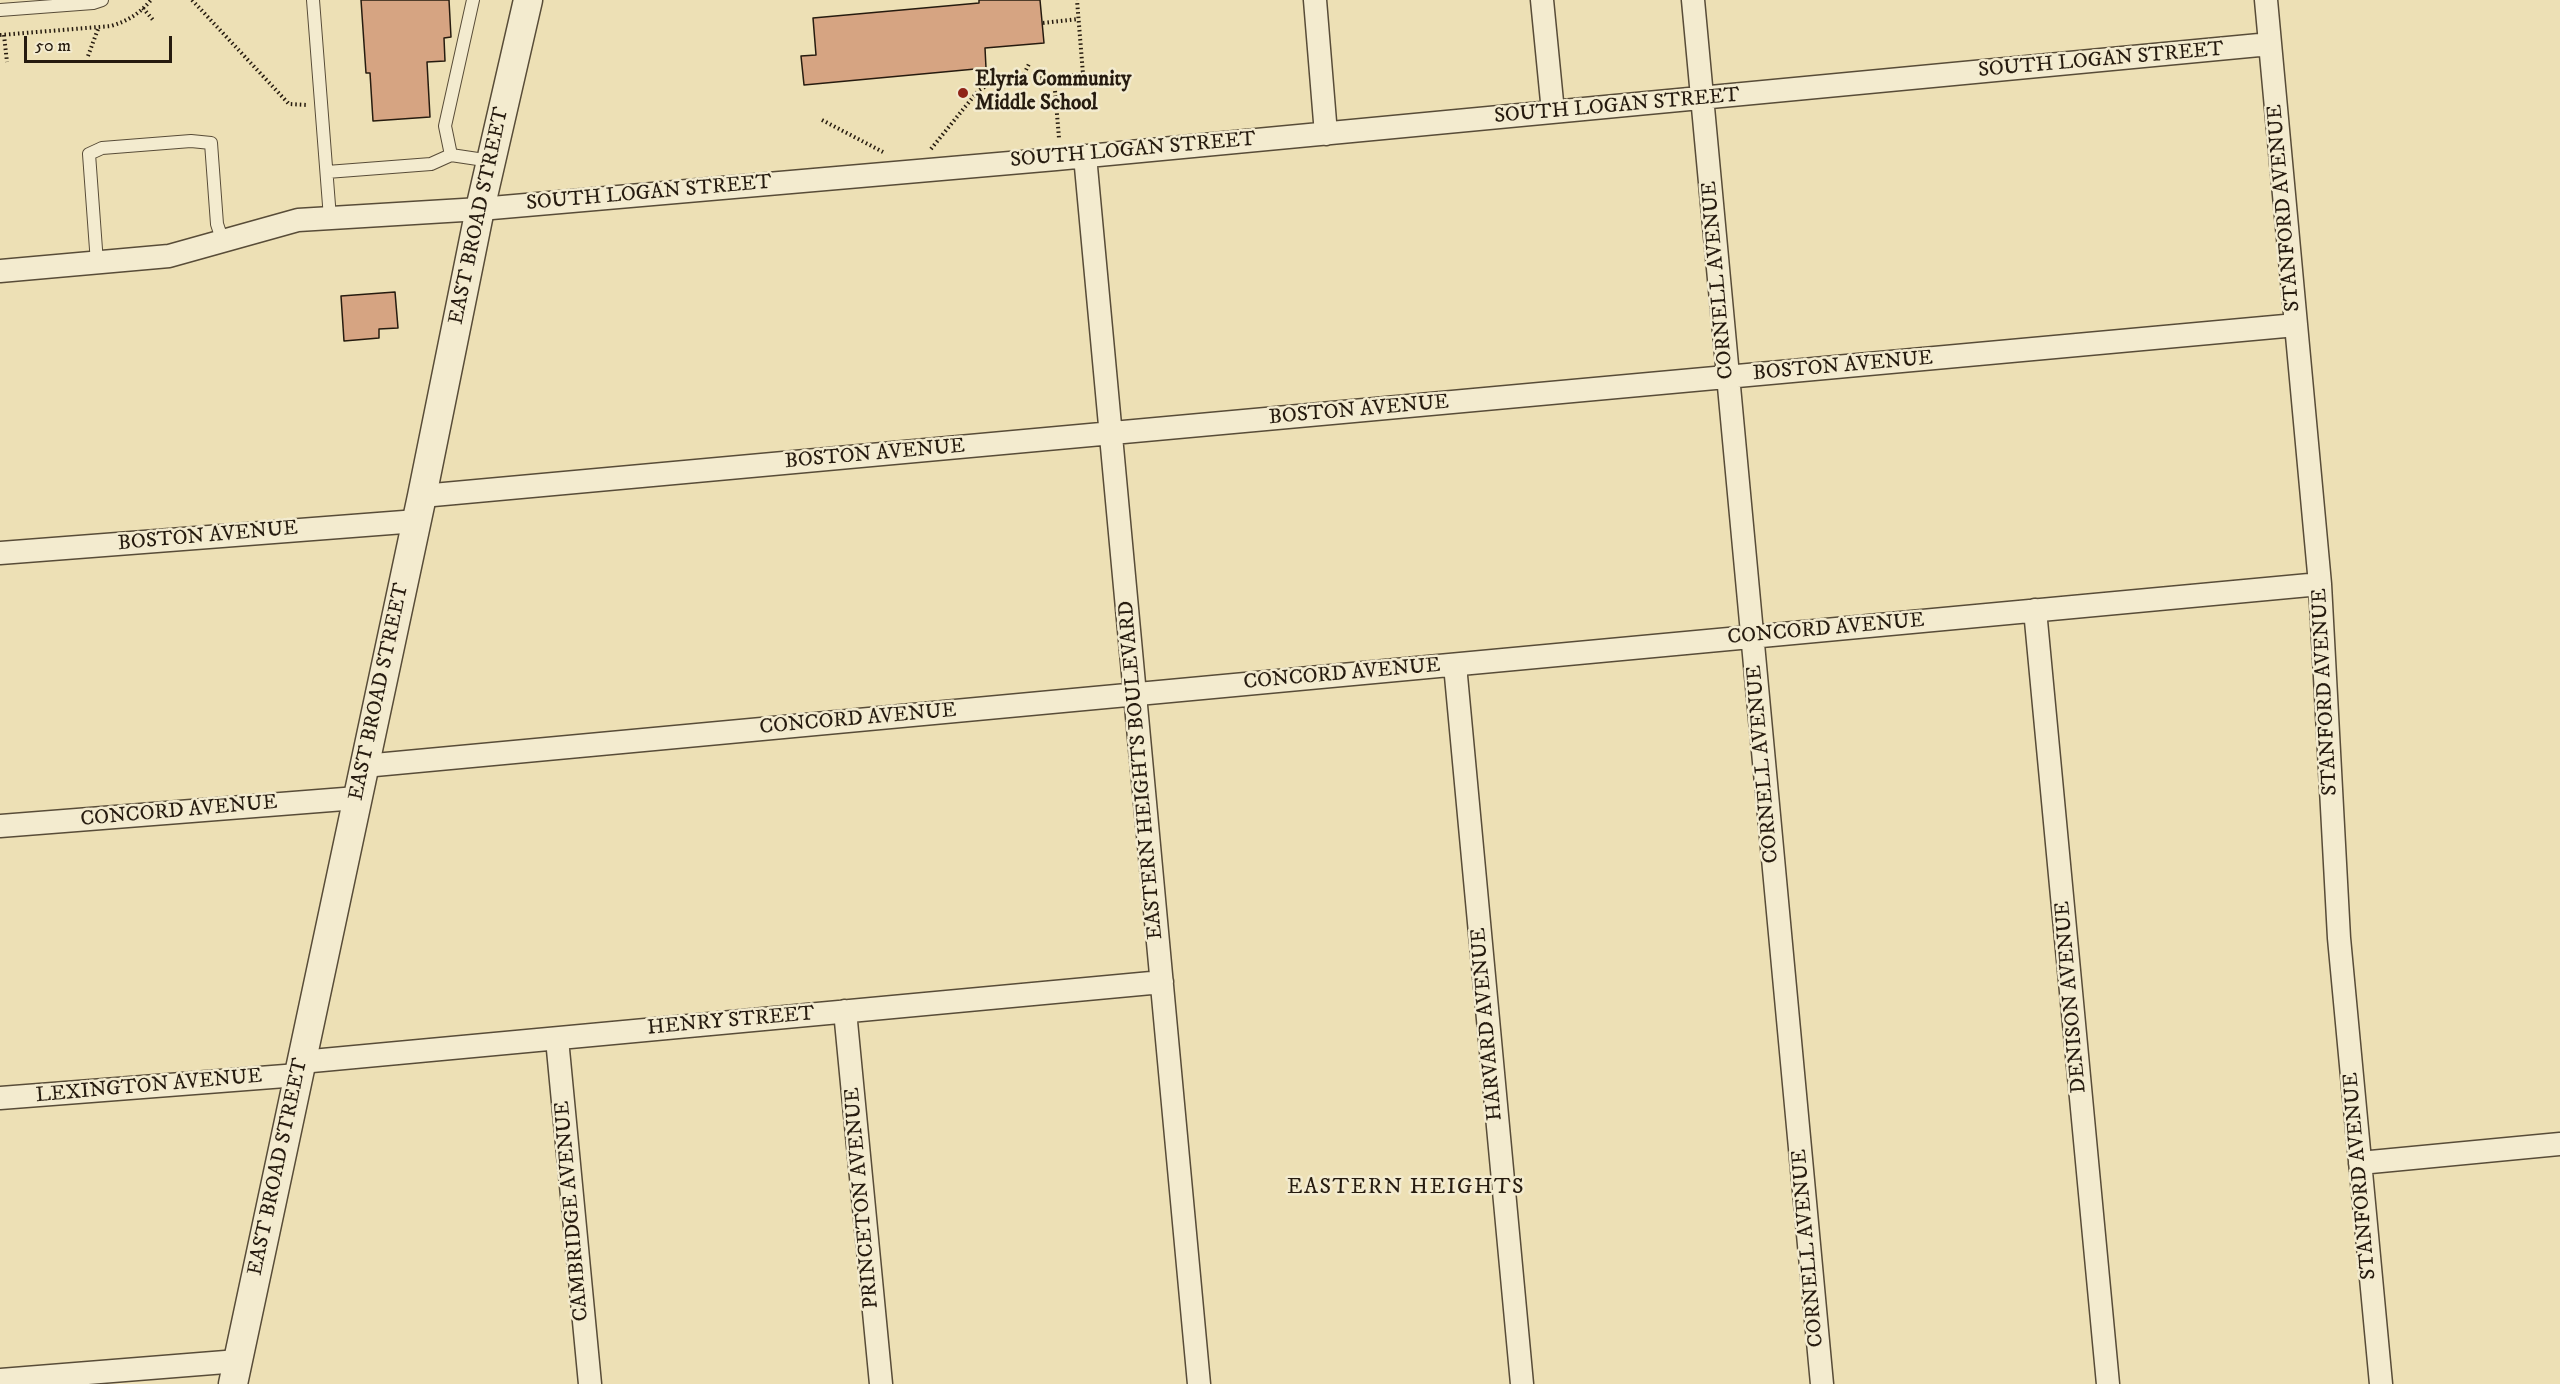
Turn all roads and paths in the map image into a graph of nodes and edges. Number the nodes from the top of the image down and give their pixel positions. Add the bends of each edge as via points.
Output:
1 (102, 0) edge
2 (151, 0) edge
3 (192, 0) edge
4 (313, 0) edge
5 (473, 0) edge
6 (528, 0) edge
7 (1077, 0) edge
8 (1315, 0) edge
9 (1542, 0) edge
10 (1693, 0) edge
11 (2266, 0) edge
12 (143, 9) junction
13 (0, 10) edge
14 (1078, 19) junction
15 (153, 20) dead end
16 (1043, 23) dead end
17 (98, 29) junction
18 (2, 35) edge
19 (2270, 44) junction
20 (88, 56) dead end
21 (7, 62) dead end
22 (1030, 62) dead end
23 (1022, 79) junction
24 (1055, 91) dead end
25 (1702, 99) junction
26 (296, 106) dead end
27 (1553, 112) junction
28 (822, 120) dead end
29 (1326, 134) junction
30 (1059, 138) dead end
31 (930, 150) dead end
32 (887, 154) dead end
33 (452, 155) junction
34 (1085, 156) junction
35 (491, 161) junction
36 (327, 172) junction
37 (480, 209) junction
38 (330, 218) junction
39 (223, 242) junction
40 (97, 263) junction
41 (0, 270) edge
42 (2296, 325) junction
43 (1728, 377) junction
44 (1111, 433) junction
45 (420, 508) junction
46 (0, 553) edge
47 (2320, 584) junction
48 (2035, 610) junction
49 (1752, 637) junction
50 (1455, 665) junction
51 (1135, 695) junction
52 (364, 766) junction
53 (357, 798) junction
54 (0, 826) edge
55 (1162, 982) junction
56 (845, 1011) junction
57 (557, 1038) junction
58 (300, 1069) junction
59 (0, 1098) edge
60 (2560, 1144) edge
61 (2360, 1163) junction
62 (235, 1372) edge
63 (0, 1380) edge
64 (590, 1384) edge
65 (881, 1384) edge
66 (1199, 1384) edge
67 (1522, 1384) edge
68 (1822, 1384) edge
69 (2108, 1384) edge
70 (2381, 1384) edge

1 - 13 lane
2 - 12 path
3 - 26 path via 289,104
4 - 36 lane
5 - 33 lane via 444,126
6 - 35 street, EAST BROAD STREET
7 - 14 path
8 - 29 street
9 - 27 street
10 - 25 street, CORNELL AVENUE
11 - 19 street, STANFORD AVENUE
12 - 15 path
12 - 17 path via 125,22
14 - 16 path
14 - 23 path via 1083,74
17 - 18 path
17 - 20 path
18 - 21 path
19 - 25 street, SOUTH LOGAN STREET
19 - 42 street, STANFORD AVENUE
22 - 23 path
23 - 31 path via 985,86
24 - 30 path
25 - 27 street, SOUTH LOGAN STREET
25 - 43 street, CORNELL AVENUE
27 - 29 street, SOUTH LOGAN STREET
28 - 32 path
29 - 34 street, SOUTH LOGAN STREET
33 - 35 lane
33 - 36 lane via 431,164
34 - 37 street, SOUTH LOGAN STREET
34 - 44 street, EASTERN HEIGHTS BOULEVARD
35 - 37 street, EAST BROAD STREET
36 - 38 lane
37 - 38 street, SOUTH LOGAN STREET
37 - 45 street, EAST BROAD STREET
38 - 39 street, SOUTH LOGAN STREET via 298,220
39 - 40 street, SOUTH LOGAN STREET via 169,256
39 - 40 lane via 217,224 211,143 102,148 89,154
40 - 41 street, SOUTH LOGAN STREET
42 - 43 street, BOSTON AVENUE
42 - 47 street, STANFORD AVENUE
43 - 44 street, BOSTON AVENUE
43 - 49 street, CORNELL AVENUE
44 - 45 street, BOSTON AVENUE
44 - 51 street, EASTERN HEIGHTS BOULEVARD
45 - 46 street, BOSTON AVENUE
45 - 52 street, EAST BROAD STREET
47 - 48 street, CONCORD AVENUE
47 - 61 street, STANFORD AVENUE via 2339,938
48 - 49 street, CONCORD AVENUE
48 - 69 street, DENISON AVENUE
49 - 50 street, CONCORD AVENUE
49 - 68 street, CORNELL AVENUE
50 - 51 street, CONCORD AVENUE
50 - 67 street, HARVARD AVENUE
51 - 52 street, CONCORD AVENUE
51 - 55 street, EASTERN HEIGHTS BOULEVARD
52 - 53 street, EAST BROAD STREET
53 - 54 street, CONCORD AVENUE
53 - 58 street, EAST BROAD STREET
55 - 56 street, HENRY STREET
55 - 66 street, EASTERN HEIGHTS BOULEVARD
56 - 57 street, HENRY STREET
56 - 65 street, PRINCETON AVENUE
57 - 58 street, HENRY STREET
57 - 64 street, CAMBRIDGE AVENUE
58 - 59 street, LEXINGTON AVENUE
58 - 62 street, EAST BROAD STREET
60 - 61 street
61 - 70 street, STANFORD AVENUE
62 - 63 street

